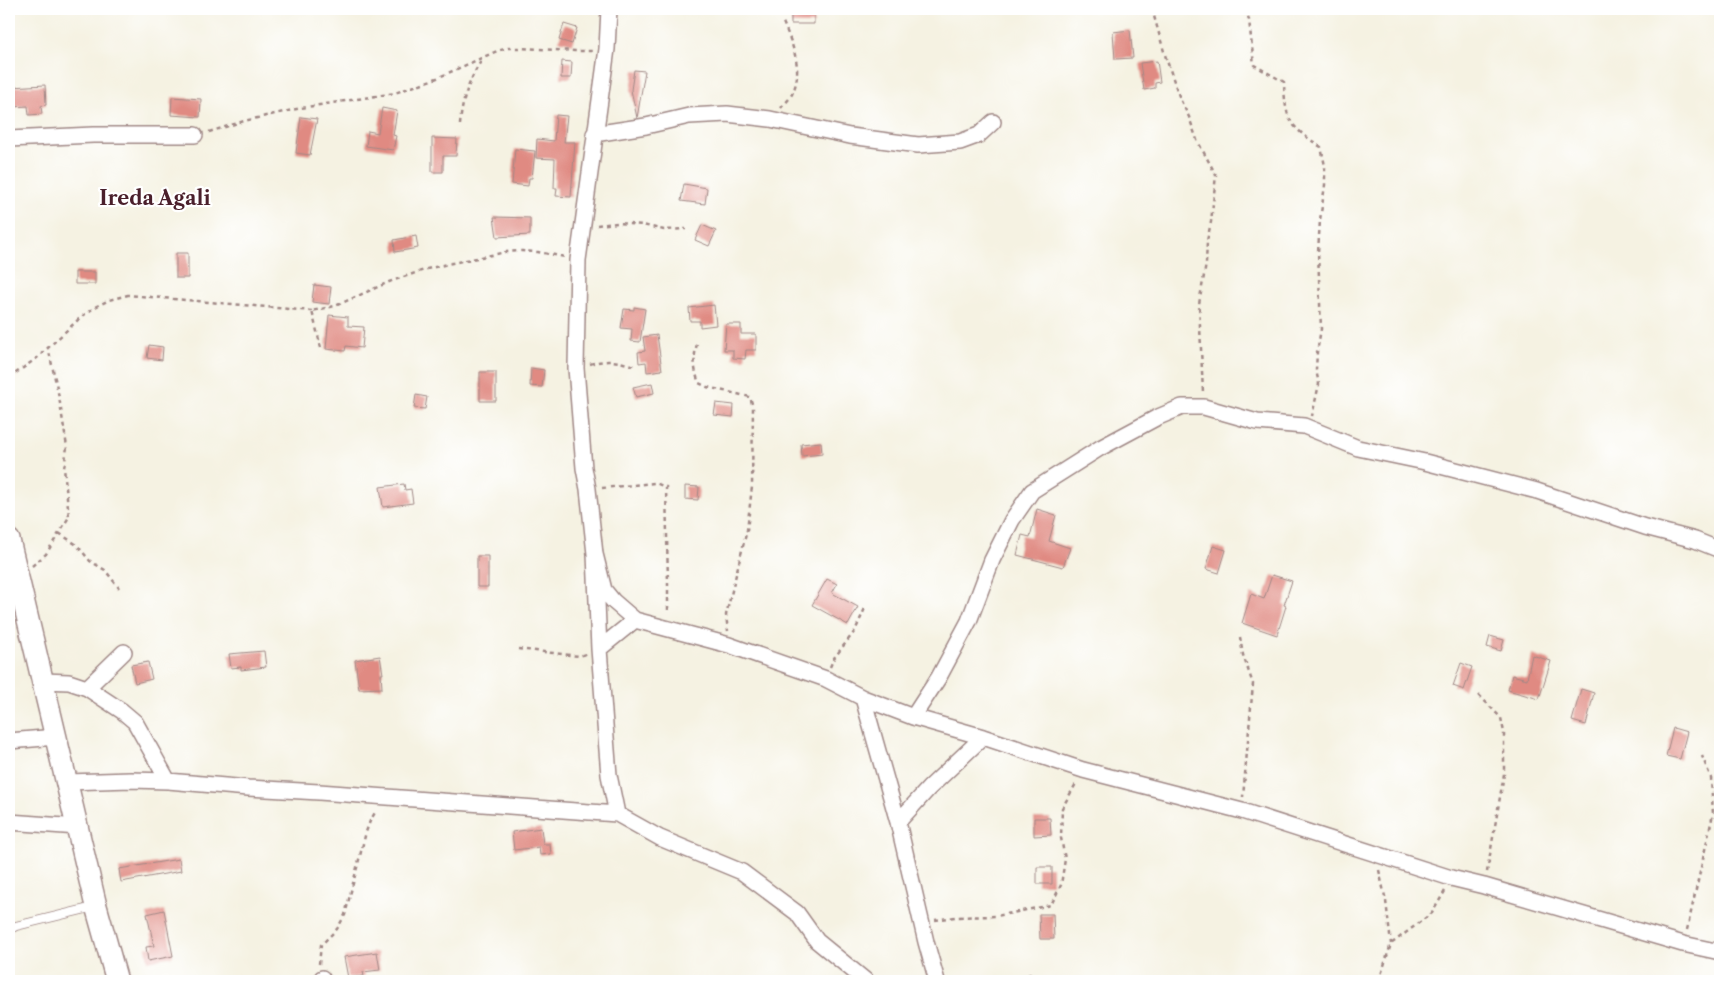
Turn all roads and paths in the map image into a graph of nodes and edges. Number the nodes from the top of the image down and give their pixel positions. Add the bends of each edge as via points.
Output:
1 (609, 9) edge
2 (1152, 9) edge
3 (1246, 9) edge
4 (782, 20) dead end
5 (606, 49) junction
6 (484, 57) junction
7 (770, 119) junction
8 (993, 122) dead end
9 (460, 125) dead end
10 (594, 134) junction
11 (195, 136) joint
12 (9, 139) edge
13 (583, 227) junction
14 (686, 229) dead end
15 (578, 260) junction
16 (312, 311) junction
17 (696, 344) dead end
18 (48, 347) junction
19 (320, 348) dead end
20 (634, 366) dead end
21 (576, 368) junction
22 (9, 378) edge
23 (1204, 407) junction
24 (1304, 426) junction
25 (588, 489) junction
26 (59, 533) junction
27 (9, 540) edge
28 (1720, 550) edge
29 (594, 554) junction
30 (17, 576) junction
31 (119, 588) dead end
32 (866, 606) dead end
33 (635, 620) junction
34 (667, 628) junction
35 (1240, 637) dead end
36 (729, 645) junction
37 (518, 649) dead end
38 (598, 649) junction
39 (124, 652) dead end
40 (826, 679) junction
41 (43, 681) junction
42 (87, 688) junction
43 (1479, 694) dead end
44 (863, 698) junction
45 (913, 717) junction
46 (56, 736) junction
47 (983, 737) junction
48 (9, 741) edge
49 (1702, 756) dead end
50 (1083, 770) junction
51 (168, 781) junction
52 (68, 782) junction
53 (392, 797) junction
54 (1242, 811) junction
55 (617, 814) junction
56 (9, 822) edge
57 (898, 822) junction
58 (78, 827) junction
59 (1378, 854) junction
60 (1451, 878) junction
61 (1484, 886) junction
62 (96, 906) junction
63 (921, 922) junction
64 (9, 930) edge
65 (1392, 944) junction
66 (1683, 944) junction
67 (1720, 952) edge
68 (1033, 973) dead end
69 (322, 980) edge
70 (117, 981) edge
71 (866, 981) edge
72 (937, 981) edge
73 (1004, 981) edge
74 (1379, 981) edge

1 - 5 street
2 - 23 path via 1180,99 1216,175 1200,304
3 - 24 path via 1254,65 1284,82 1284,106 1289,118 1301,134 1321,146 1325,166 1318,252 1321,329 1316,370 1319,384 1312,419
4 - 7 path via 793,45 797,80 791,97
5 - 6 path via 515,48
5 - 10 street
6 - 9 path via 464,97
6 - 11 path via 395,93 301,108
7 - 8 street via 850,136 918,145 960,142 979,135
7 - 10 street via 727,114 690,116
10 - 13 street
11 - 12 street via 93,135
13 - 14 path via 617,223 664,230
13 - 15 street
15 - 16 path via 538,252 506,252 427,269 334,306
15 - 21 street
16 - 18 path via 128,295 95,307
16 - 19 path
17 - 36 path via 694,355 699,383 750,397 753,407 752,487 747,530 726,615
18 - 22 path
18 - 26 path via 67,447 64,468 69,517
20 - 21 path via 617,360
21 - 25 street
23 - 24 street via 1257,422
23 - 45 street via 1182,407 1156,418 1100,448 1032,491 1012,520 992,560 969,621
24 - 28 street via 1358,448 1537,491
25 - 29 street
25 - 34 path via 656,483 666,487
26 - 30 path via 46,554
26 - 31 path via 105,570
27 - 30 street
29 - 33 street via 604,590
29 - 38 street
30 - 41 street
32 - 40 path via 855,631 834,658
33 - 34 street
33 - 38 street
34 - 36 street
35 - 54 path via 1253,684
36 - 40 street
37 - 38 path via 579,656
38 - 55 street via 608,775
39 - 42 street
40 - 44 street
41 - 42 street via 69,682
41 - 46 street
42 - 51 street via 135,722
43 - 61 path via 1500,718 1504,732 1504,774
44 - 45 street
44 - 57 street
45 - 47 street
46 - 48 street
46 - 52 street
47 - 50 street
47 - 57 street
49 - 66 path via 1711,778 1714,814
50 - 54 street
50 - 63 path via 1062,808 1061,838 1065,859 1061,885 1051,905 997,916
51 - 52 street
51 - 53 street
52 - 58 street
53 - 55 street
53 - 69 path via 379,807 370,821 344,915 337,929 321,945
54 - 59 street
55 - 71 street via 660,838 742,872 797,912 817,941
56 - 58 street
57 - 63 street
58 - 62 street
59 - 60 street
59 - 65 path
60 - 61 street
60 - 65 path via 1432,913
61 - 66 street
62 - 64 lane
62 - 70 street
63 - 72 street
65 - 74 path
66 - 67 street
68 - 73 path

